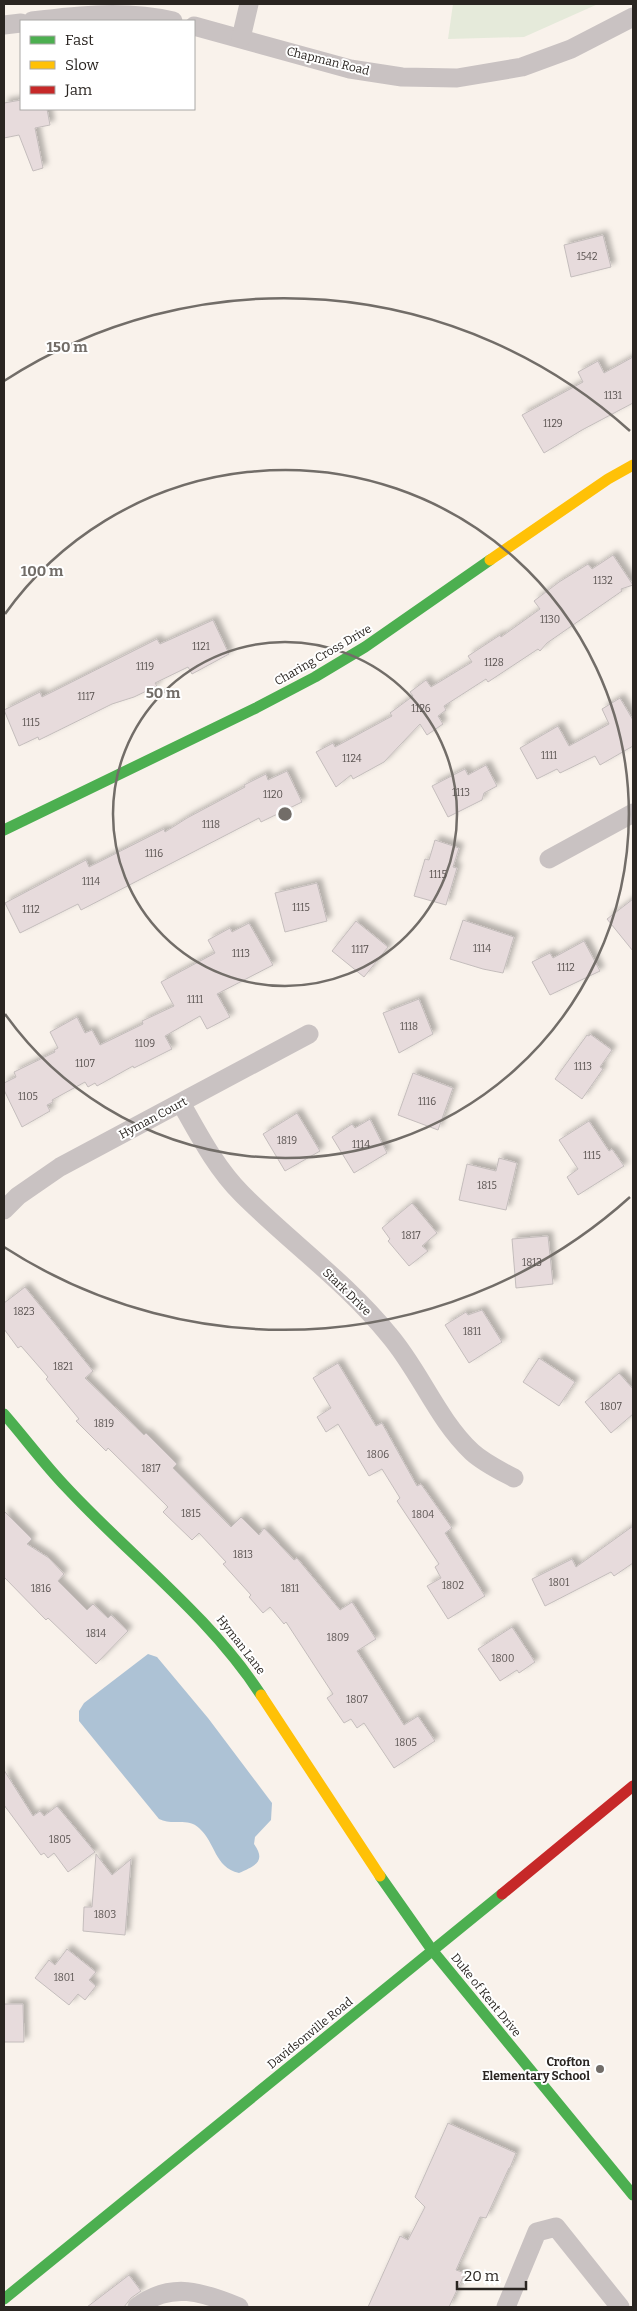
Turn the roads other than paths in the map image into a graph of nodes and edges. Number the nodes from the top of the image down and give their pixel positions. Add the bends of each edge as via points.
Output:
1 (249, 4) edge
2 (633, 17) edge
3 (39, 20) edge
4 (166, 20) edge
5 (20, 23) edge
6 (4, 25) edge
7 (195, 26) edge
8 (241, 38) junction
9 (633, 465) edge
10 (633, 813) edge
11 (4, 830) edge
12 (549, 859) dead end
13 (308, 1034) dead end
14 (181, 1103) junction
15 (4, 1210) edge
16 (4, 1414) edge
17 (514, 1478) dead end
18 (633, 1786) edge
19 (432, 1950) junction
20 (633, 2195) edge
21 (4, 2299) edge
22 (137, 2307) edge
23 (239, 2307) edge
24 (506, 2307) edge
25 (620, 2307) edge

1 - 8 street
2 - 8 street, Chapman Road via 571,49 522,67 457,78 402,77 350,69
3 - 4 street via 121,14
5 - 6 street
7 - 8 street, Chapman Road
9 - 11 street, Charing Cross Drive via 608,479 365,648 256,708
10 - 12 street
13 - 14 street, Hyman Court
14 - 15 street, Hyman Court via 60,1167 18,1196
14 - 17 street, Stark Drive via 218,1166 242,1194 390,1336 453,1431 473,1452
16 - 19 street, Hyman Lane via 66,1487 201,1618 241,1664
18 - 19 street, Davidsonville Road
19 - 20 street, Duke of Kent Drive
19 - 21 street, Davidsonville Road
22 - 23 street via 150,2297 173,2291 210,2296
24 - 25 street via 537,2232 556,2227

